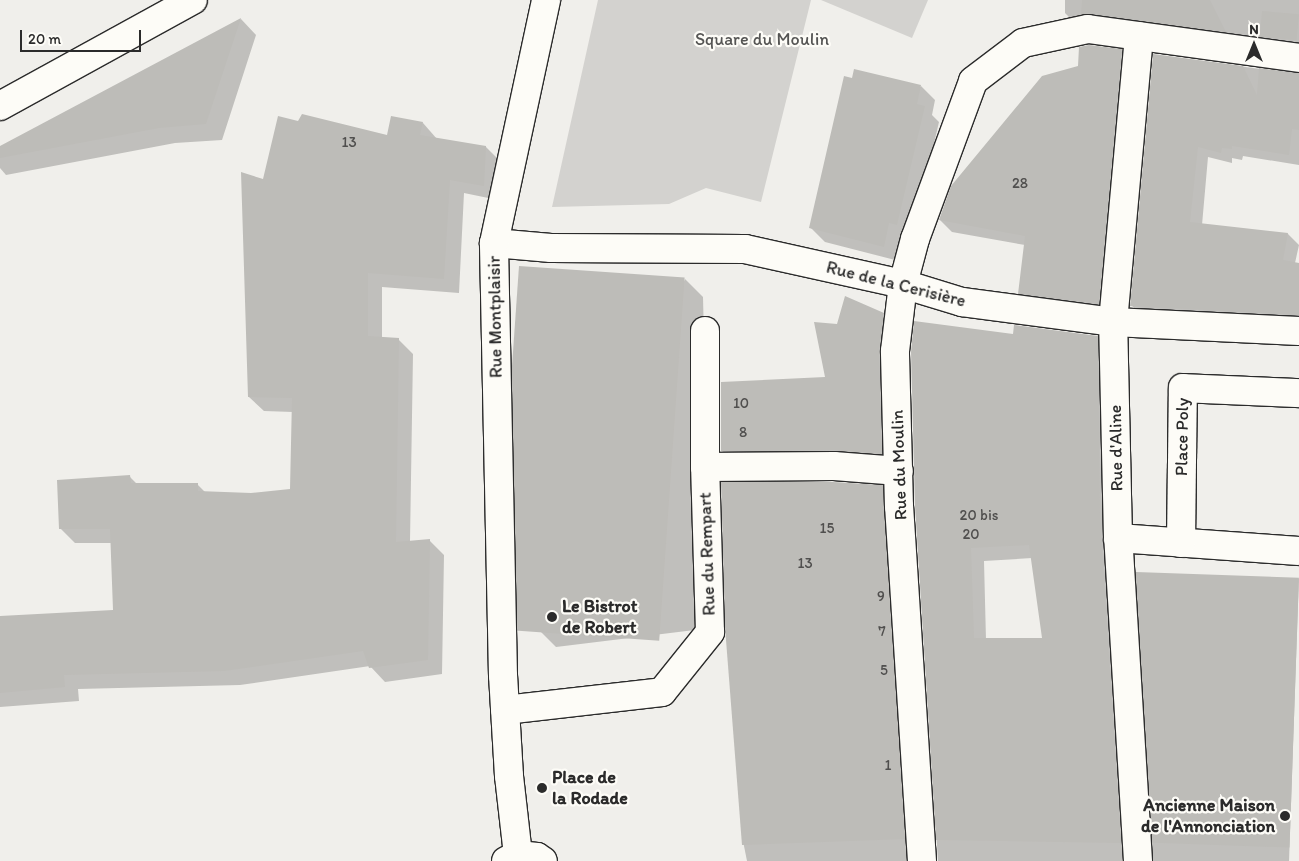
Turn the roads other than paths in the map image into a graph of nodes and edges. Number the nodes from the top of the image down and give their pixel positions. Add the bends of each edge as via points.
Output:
1 (193, 0) edge
2 (546, 0) edge
3 (1139, 36) junction
4 (1299, 58) edge
5 (0, 106) edge
6 (494, 243) junction
7 (903, 284) junction
8 (1113, 322) junction
9 (705, 331) dead end
10 (1299, 331) edge
11 (1299, 393) edge
12 (705, 467) junction
13 (899, 471) junction
14 (1118, 538) junction
15 (1181, 543) junction
16 (1299, 551) edge
17 (505, 710) junction
18 (522, 859) edge
19 (922, 861) edge
20 (1138, 861) edge

1 - 5 street
2 - 6 street, Rue Montplaisir
3 - 4 street
3 - 7 street, Rue du Moulin via 1088,29 1023,44 973,81 915,239
3 - 8 street, Rue d'Aline
6 - 7 street, Rue de la Cerisière via 551,248 745,249
6 - 17 street, Rue Montplaisir
7 - 8 street, Rue de la Cerisière via 962,302
7 - 13 street, Rue du Moulin via 895,351
8 - 10 street, Rue de la Cerisière
8 - 14 street, Rue d'Aline
9 - 12 street, Rue du Rempart
11 - 15 street, Place Poly via 1183,388
12 - 13 street via 834,466
12 - 17 street, Rue du Rempart via 710,632 662,692
13 - 19 street, Rue du Moulin
14 - 15 street
14 - 20 street, Rue d'Aline
15 - 16 street
17 - 18 street via 509,776

